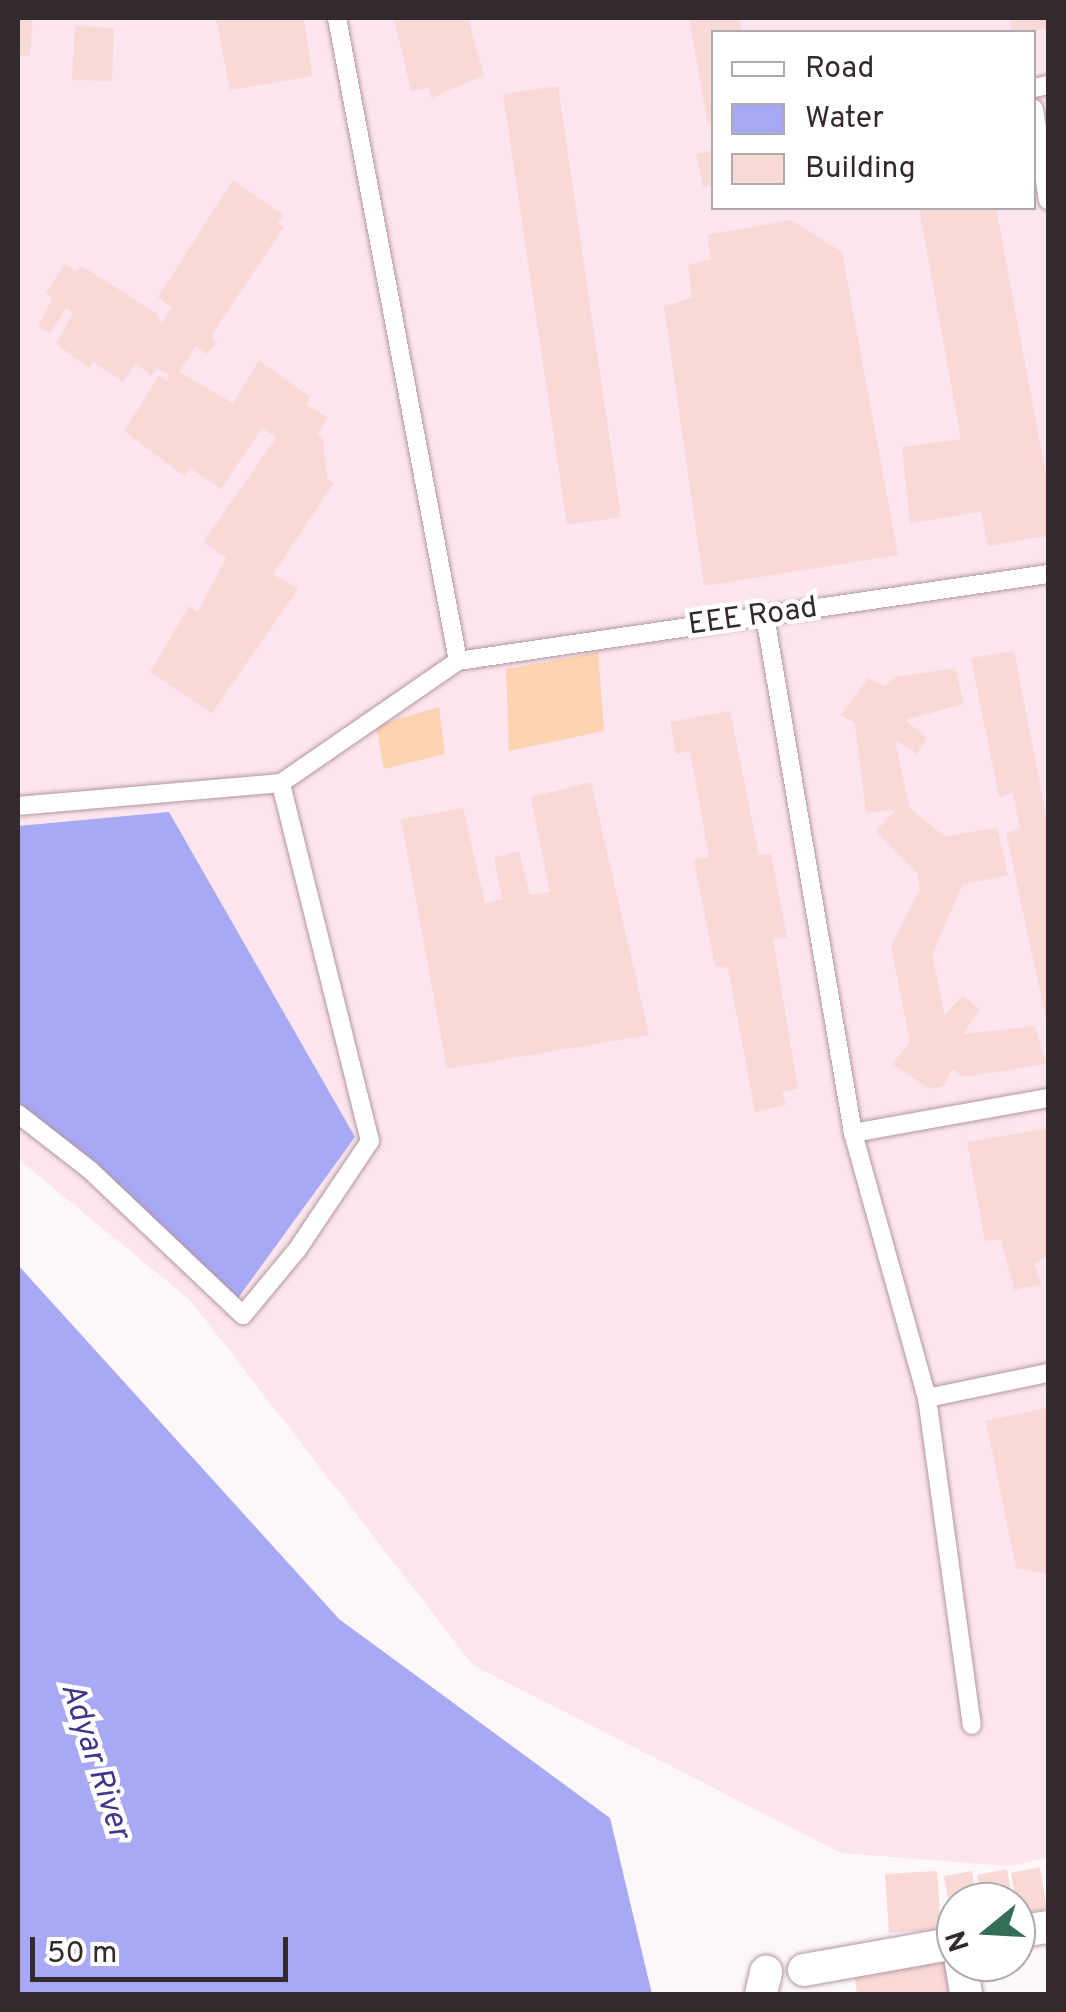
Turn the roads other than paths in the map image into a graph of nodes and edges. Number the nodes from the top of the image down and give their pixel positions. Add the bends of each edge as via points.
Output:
1 (337, 18) edge
2 (1036, 122) edge
3 (1048, 200) edge
4 (1048, 574) edge
5 (765, 616) junction
6 (458, 661) junction
7 (281, 782) junction
8 (18, 806) edge
9 (1048, 1098) edge
10 (18, 1114) edge
11 (852, 1133) junction
12 (1048, 1373) edge
13 (927, 1398) junction
14 (972, 1725) dead end
15 (936, 1947) edge
16 (804, 1970) dead end

1 - 6 lane
2 - 3 lane
4 - 5 lane, EEE Road
5 - 6 lane, EEE Road
5 - 11 lane
6 - 7 lane
7 - 8 lane
7 - 10 lane via 370,1142 297,1250 244,1315 90,1170
9 - 11 lane
11 - 13 lane
12 - 13 lane
13 - 14 lane
15 - 16 street

